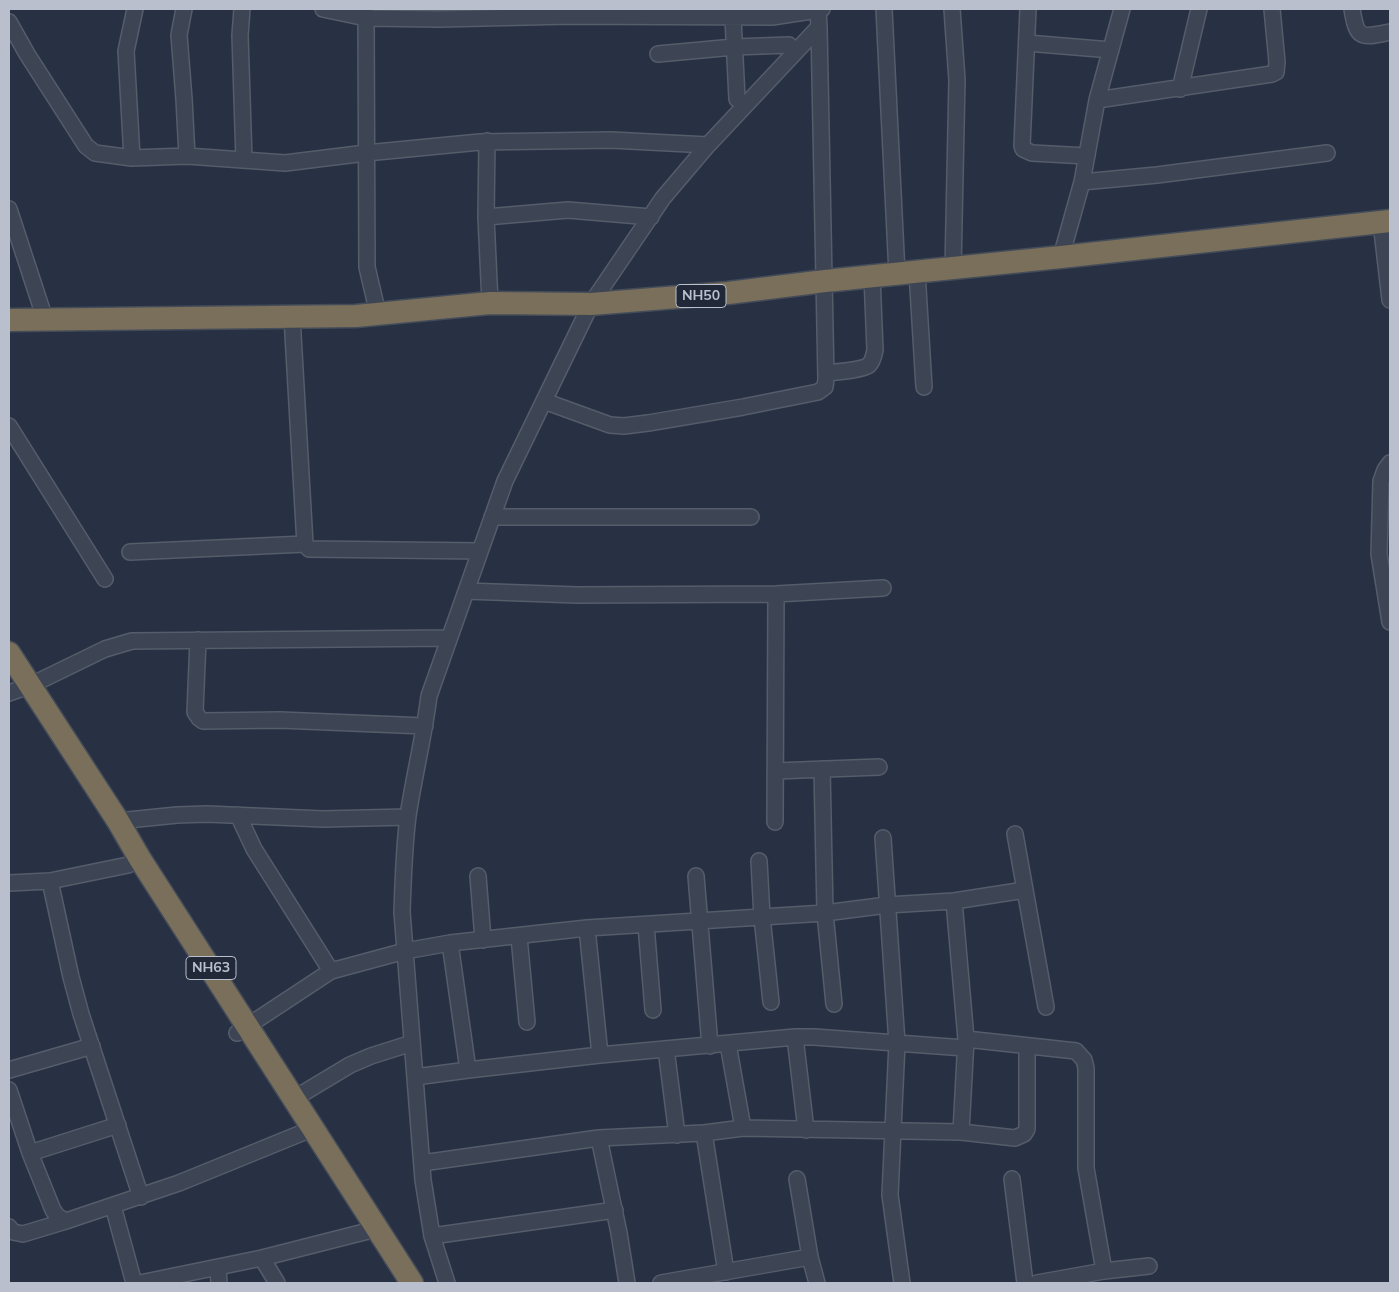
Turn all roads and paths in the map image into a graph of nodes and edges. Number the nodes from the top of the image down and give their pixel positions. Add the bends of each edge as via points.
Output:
1 (135, 9) edge
2 (184, 9) edge
3 (242, 9) edge
4 (323, 9) edge
5 (819, 9) edge
6 (884, 9) edge
7 (952, 9) edge
8 (1028, 9) edge
9 (1122, 9) edge
10 (1199, 9) edge
11 (1272, 9) edge
12 (1352, 9) edge
13 (366, 13) edge
14 (438, 14) edge
15 (733, 18) junction
16 (9, 22) edge
17 (819, 27) junction
18 (1390, 32) edge
19 (1027, 43) junction
20 (789, 45) dead end
21 (734, 47) junction
22 (1111, 50) junction
23 (658, 54) dead end
24 (1180, 89) junction
25 (737, 100) dead end
26 (1098, 100) junction
27 (487, 141) junction
28 (708, 145) junction
29 (366, 153) junction
30 (1326, 153) dead end
31 (186, 156) junction
32 (1087, 156) junction
33 (132, 158) junction
34 (244, 160) junction
35 (1082, 182) junction
36 (9, 208) edge
37 (486, 217) junction
38 (651, 217) junction
39 (1386, 222) edge
40 (1061, 257) junction
41 (953, 268) junction
42 (907, 273) junction
43 (872, 276) junction
44 (825, 281) junction
45 (1390, 300) edge
46 (490, 303) junction
47 (591, 304) junction
48 (378, 314) junction
49 (292, 317) junction
50 (45, 319) junction
51 (9, 320) edge
52 (826, 373) junction
53 (924, 387) dead end
54 (544, 401) junction
55 (9, 426) edge
56 (1390, 463) edge
57 (492, 517) junction
58 (751, 517) dead end
59 (305, 544) junction
60 (480, 551) junction
61 (130, 552) dead end
62 (105, 579) dead end
63 (884, 588) dead end
64 (466, 591) junction
65 (776, 594) junction
66 (1390, 622) edge
67 (449, 638) junction
68 (198, 640) junction
69 (9, 653) edge
70 (16, 687) edge
71 (425, 726) junction
72 (879, 767) dead end
73 (822, 769) junction
74 (775, 771) junction
75 (238, 815) junction
76 (408, 817) junction
77 (118, 821) junction
78 (775, 822) dead end
79 (1016, 834) dead end
80 (883, 838) dead end
81 (759, 861) dead end
82 (134, 862) junction
83 (478, 876) dead end
84 (696, 876) dead end
85 (50, 881) junction
86 (9, 883) edge
87 (1025, 890) junction
88 (954, 901) junction
89 (887, 905) junction
90 (826, 913) junction
91 (762, 917) junction
92 (699, 922) junction
93 (646, 925) junction
94 (587, 928) junction
95 (519, 937) junction
96 (483, 940) junction
97 (450, 944) junction
98 (405, 951) junction
99 (331, 970) junction
100 (771, 1002) dead end
101 (834, 1004) dead end
102 (1046, 1007) dead end
103 (653, 1010) dead end
104 (527, 1022) dead end
105 (242, 1029) junction
106 (796, 1037) junction
107 (412, 1043) junction
108 (896, 1043) junction
109 (728, 1044) junction
110 (965, 1044) junction
111 (92, 1046) junction
112 (710, 1046) junction
113 (1027, 1046) junction
114 (666, 1049) junction
115 (600, 1055) junction
116 (9, 1070) edge
117 (468, 1070) junction
118 (415, 1078) junction
119 (9, 1090) edge
120 (295, 1098) junction
121 (118, 1125) junction
122 (743, 1128) junction
123 (806, 1130) junction
124 (307, 1131) junction
125 (893, 1131) junction
126 (961, 1132) junction
127 (704, 1133) junction
128 (677, 1135) junction
129 (600, 1138) junction
130 (30, 1153) junction
131 (422, 1163) junction
132 (797, 1179) dead end
133 (1012, 1179) dead end
134 (141, 1197) junction
135 (113, 1206) junction
136 (615, 1210) junction
137 (66, 1221) junction
138 (9, 1228) edge
139 (370, 1231) junction
140 (432, 1236) junction
141 (810, 1257) junction
142 (262, 1258) junction
143 (1149, 1266) dead end
144 (218, 1267) junction
145 (1104, 1271) junction
146 (726, 1272) junction
147 (149, 1282) edge
148 (134, 1283) edge
149 (219, 1283) edge
150 (277, 1283) edge
151 (396, 1283) edge
152 (412, 1283) edge
153 (447, 1283) edge
154 (627, 1283) edge
155 (662, 1283) edge
156 (817, 1283) edge
157 (902, 1283) edge
158 (1025, 1283) edge
159 (1037, 1283) edge

1 - 33 street via 126,51
2 - 31 street via 179,35
3 - 34 street
4 - 13 street
5 - 15 street via 772,17
5 - 17 street
6 - 42 street
7 - 41 street via 957,80
8 - 19 street
9 - 22 street
10 - 24 street
11 - 24 street via 1276,72 1265,77
12 - 18 street via 1358,33
13 - 14 street
13 - 29 street
14 - 15 street
15 - 21 street
16 - 33 street via 86,146 95,153
17 - 28 street
17 - 44 street
19 - 22 street
19 - 32 street via 1023,149 1032,153
20 - 21 street
21 - 23 street
21 - 25 street
22 - 26 street
24 - 26 street
26 - 32 street
27 - 28 street via 610,140
27 - 29 street
27 - 37 street
28 - 38 street
29 - 34 street via 285,163
29 - 48 street via 367,267
30 - 35 street
31 - 33 street
31 - 34 street
32 - 35 street
35 - 40 street
36 - 50 street
37 - 38 street via 568,210
37 - 46 street
38 - 47 street
39 - 40 highway, NH50
39 - 45 street
40 - 41 highway, NH50
41 - 42 highway, NH50
42 - 43 highway, NH50
42 - 53 street
43 - 44 highway, NH50
43 - 52 street via 873,359 869,366 863,368
44 - 47 highway, NH50
44 - 52 street
46 - 47 highway, NH50
46 - 48 highway, NH50
47 - 54 street
48 - 49 highway, NH50
49 - 50 highway, NH50
49 - 59 street
50 - 51 highway, NH50
52 - 54 street via 825,387 818,392 636,425 610,425
54 - 57 street via 505,481
55 - 62 street
56 - 66 street via 1381,480 1379,554
57 - 58 street
57 - 60 street
59 - 60 street via 309,549 320,551
59 - 61 street
60 - 64 street
63 - 65 street
64 - 65 street via 577,595
64 - 67 street
65 - 74 street
67 - 68 street
67 - 71 street via 429,696
68 - 70 street via 132,641 105,648
68 - 71 street via 195,712 203,721 280,720
69 - 70 highway, NH63
70 - 77 highway, NH63
70 - 82 highway, NH63 via 101,819
71 - 76 street
72 - 73 street
73 - 74 street
73 - 90 street
74 - 78 street
75 - 76 street
75 - 77 street via 177,815
75 - 99 street via 254,849
76 - 98 street via 403,867
77 - 82 highway, NH63
79 - 87 street
80 - 89 street
81 - 91 street
82 - 85 street
82 - 105 highway, NH63
83 - 96 street
84 - 92 street
85 - 86 street
85 - 111 street via 71,978
87 - 88 street
87 - 102 street
88 - 89 street
88 - 110 street
89 - 90 street
89 - 108 street
90 - 91 street
90 - 101 street
91 - 92 street
91 - 100 street
92 - 93 street
92 - 112 street
93 - 94 street
93 - 103 street
94 - 95 street
94 - 115 street
95 - 96 street
95 - 104 street
96 - 97 street
97 - 98 street
97 - 117 street
98 - 99 street
98 - 107 street
99 - 105 street
105 - 120 highway, NH63
105 - 124 highway, NH63
106 - 108 street
106 - 109 street
106 - 123 street
107 - 118 street
107 - 120 street via 355,1063
108 - 110 street
108 - 125 street
109 - 112 street
109 - 122 street
110 - 113 street
110 - 126 street
111 - 116 street
111 - 121 street
112 - 114 street
113 - 126 street via 1027,1129 1024,1134 1015,1138
113 - 145 street via 1076,1050 1084,1060 1086,1168
114 - 115 street
114 - 128 street
115 - 117 street
117 - 118 street
118 - 131 street
119 - 130 street
120 - 124 highway, NH63
121 - 130 street
121 - 134 street
122 - 123 street
122 - 127 street
123 - 125 street
124 - 134 street
124 - 139 highway, NH63
125 - 126 street
125 - 157 street via 890,1195
127 - 128 street
127 - 146 street
128 - 129 street
129 - 131 street
129 - 136 street
130 - 137 street via 53,1210
131 - 140 street
132 - 141 street
133 - 158 street
134 - 135 street
135 - 137 street
135 - 148 street
136 - 140 street
136 - 154 street
137 - 138 street via 23,1234
139 - 142 street
139 - 151 highway, NH63
139 - 152 highway, NH63
140 - 153 street
141 - 146 street
141 - 156 street
142 - 144 street
142 - 150 street
143 - 145 street
144 - 147 street
144 - 149 street
145 - 159 street
146 - 155 street

